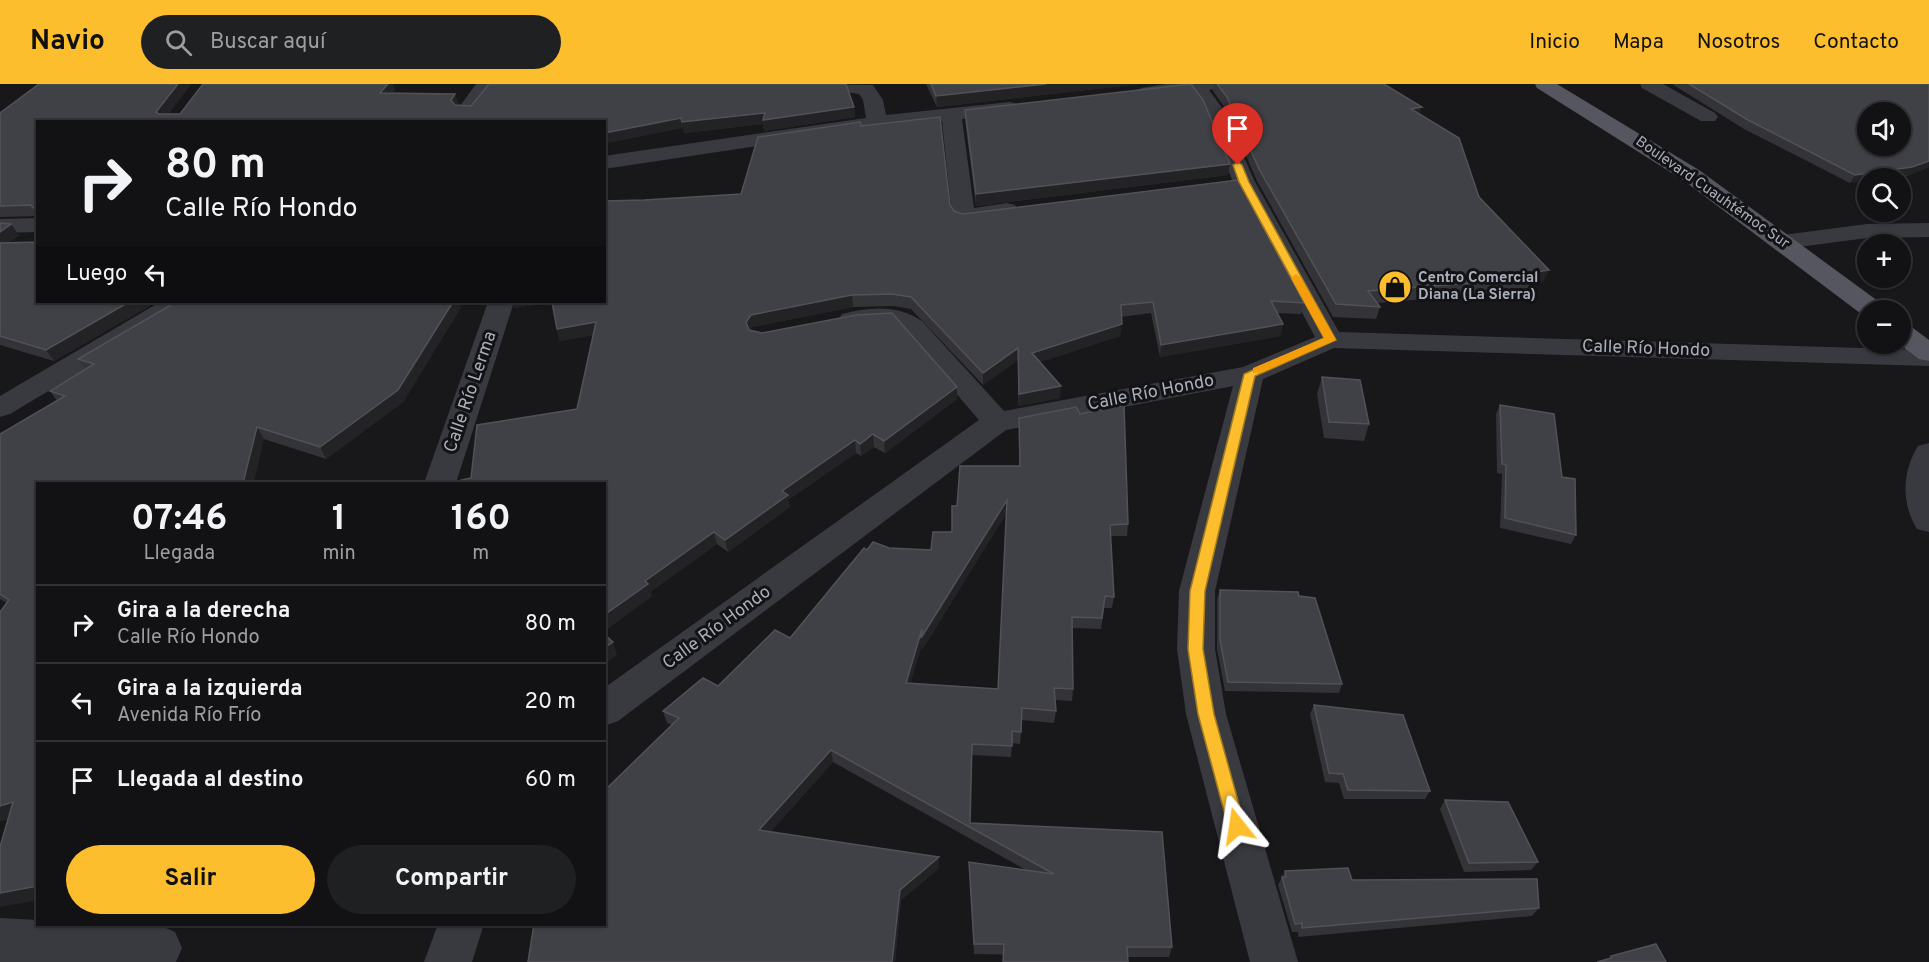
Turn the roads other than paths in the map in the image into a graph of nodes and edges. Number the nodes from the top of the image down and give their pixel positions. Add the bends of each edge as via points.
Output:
1 (486, 84) edge
2 (830, 84) edge
3 (1544, 84) edge
4 (1649, 84) edge
5 (1203, 85) edge
6 (1126, 94) edge
7 (1033, 105) edge
8 (467, 110) edge
9 (951, 114) junction
10 (1708, 117) dead end
11 (877, 122) junction
12 (606, 163) edge
13 (1244, 182) junction
14 (1221, 184) edge
15 (1034, 207) edge
16 (36, 225) edge
17 (0, 226) edge
18 (1929, 230) edge
19 (1784, 242) junction
20 (1860, 300) edge
21 (176, 303) edge
22 (501, 303) edge
23 (832, 323) edge
24 (1911, 339) edge
25 (1330, 340) junction
26 (1929, 353) edge
27 (1929, 358) edge
28 (1250, 374) junction
29 (0, 408) edge
30 (997, 422) junction
31 (1929, 453) edge
32 (440, 482) edge
33 (1929, 521) edge
34 (606, 709) edge
35 (460, 926) edge
36 (0, 941) edge
37 (162, 944) edge
38 (448, 962) edge
39 (1274, 962) edge

1 - 8 street
2 - 11 street via 866,88 874,97
3 - 19 main road, Boulevard Cuauhtémoc Sur via 1691,175
4 - 10 street
5 - 6 street
5 - 13 street
7 - 9 street
9 - 11 street
9 - 15 street via 964,216
11 - 12 street
13 - 14 street
13 - 25 street
16 - 17 street
18 - 19 street via 1868,231
19 - 20 main road, Boulevard Cuauhtémoc Sur
21 - 29 street
22 - 32 street, Calle Río Lerma
23 - 30 street via 888,315 902,317
24 - 26 main road
25 - 27 street, Calle Río Hondo
25 - 28 street, Calle Río Hondo
28 - 30 street, Calle Río Hondo
28 - 39 street via 1197,591 1196,649 1206,714
30 - 34 street, Calle Río Hondo
31 - 33 street via 1922,463 1921,495
35 - 38 street
36 - 37 street

